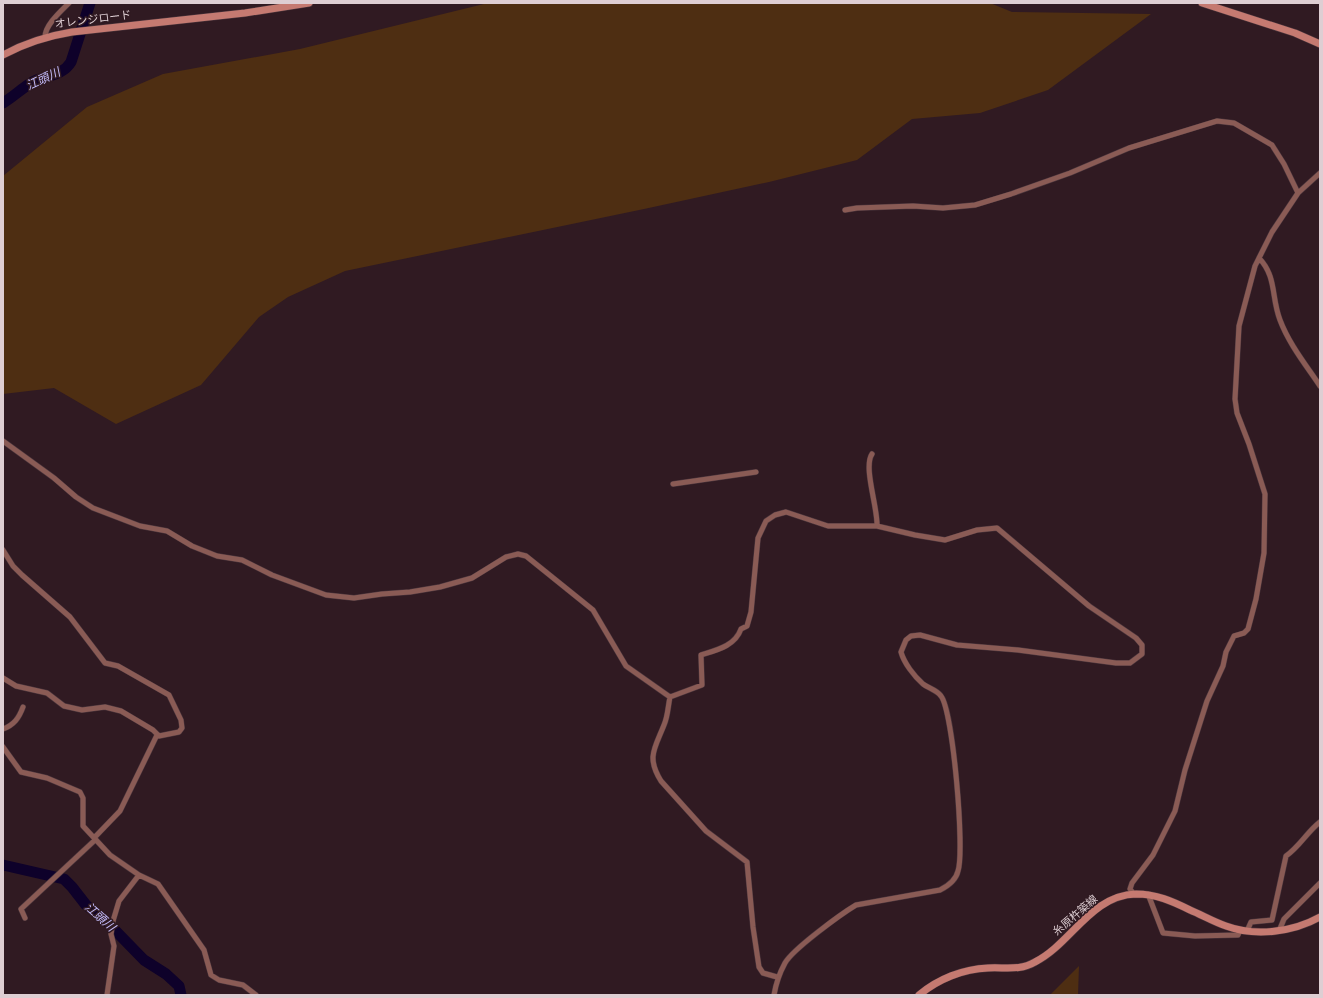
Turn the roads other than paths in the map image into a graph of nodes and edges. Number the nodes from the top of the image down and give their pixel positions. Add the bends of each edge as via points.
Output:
1 (69, 3) edge
2 (309, 3) edge
3 (1202, 3) edge
4 (46, 37) junction
5 (1320, 44) edge
6 (3, 55) edge
7 (1320, 173) edge
8 (1298, 193) junction
9 (845, 210) dead end
10 (1258, 258) junction
11 (1320, 386) edge
12 (3, 441) edge
13 (872, 454) dead end
14 (756, 472) dead end
15 (673, 484) dead end
16 (877, 526) junction
17 (3, 550) edge
18 (3, 678) edge
19 (670, 697) junction
20 (22, 707) dead end
21 (3, 729) edge
22 (157, 735) junction
23 (3, 747) edge
24 (1320, 822) edge
25 (94, 839) junction
26 (139, 875) junction
27 (1320, 882) edge
28 (1134, 894) junction
29 (1148, 894) junction
30 (1320, 917) edge
31 (25, 918) dead end
32 (1244, 931) junction
33 (1279, 931) junction
34 (778, 977) junction
35 (107, 995) edge
36 (256, 995) edge
37 (774, 995) edge
38 (919, 995) edge

1 - 4 street via 48,27
2 - 4 street, オレンジロード
3 - 5 street via 1300,34
4 - 6 street, オレンジロード
7 - 8 street
8 - 9 street via 1272,145 1234,123 1217,121 1129,148 1070,173 983,203 943,208 913,206
8 - 10 street
10 - 11 street via 1267,267 1286,335
10 - 28 street via 1239,326 1235,399 1237,413 1265,494 1262,571 1248,629 1234,636 1230,642 1223,666 1207,701 1175,811 1153,855 1132,882 1130,889
12 - 19 street via 54,478 76,498 93,508 140,526 167,531 216,556 242,560 272,575 326,595 354,598 440,587 472,578 506,557 518,554 526,556 593,610 626,666
13 - 16 street via 868,462 878,515
14 - 15 street
16 - 19 street via 828,526 786,512 766,521 758,538 751,612 747,626 741,629 733,642 701,655 702,685
16 - 34 street via 945,540 977,530 997,528 1089,606 1136,638 1142,645 1142,654 1130,663 1116,663 957,645 920,635 911,636 906,640 900,652 903,660 923,684 941,695 947,712 957,788 960,857 958,872 948,886 940,890 856,905 844,912 786,962
17 - 22 street via 13,566 70,618 105,663 118,666 169,695 181,720 182,728 179,732
18 - 22 street via 16,686 47,693 64,706 82,710 105,707 121,711
19 - 34 street via 665,723 654,746 656,772 661,781 706,831 747,862 759,967 762,973
20 - 21 street via 18,719
22 - 25 street via 120,810
23 - 25 street via 21,772 47,778 80,792 83,798 83,826
24 - 32 street via 1312,828 1298,848 1286,856 1272,920 1250,922
25 - 26 street via 110,855
25 - 31 street via 21,909
26 - 35 street via 119,901 113,921 111,934 114,946
26 - 36 street via 158,884 168,896 204,950 211,975 219,980 242,985
27 - 33 street via 1284,919
28 - 29 street, 糸原杵築線
28 - 38 street, 糸原杵築線 via 1109,901 1095,910 1036,962 1020,968 969,969
29 - 32 street, 糸原杵築線 via 1162,897 1226,926
29 - 32 street via 1163,933 1195,936 1238,935
30 - 33 street, 糸原杵築線 via 1292,929
32 - 33 street, 糸原杵築線
34 - 37 street

